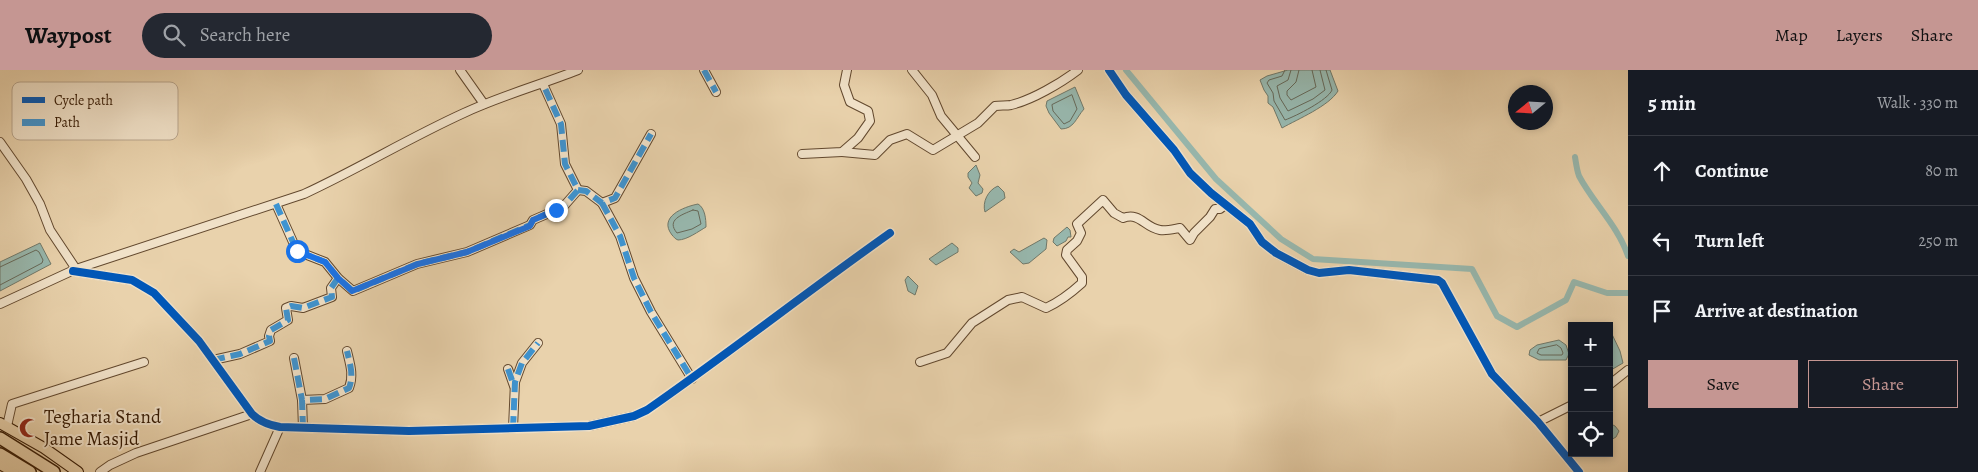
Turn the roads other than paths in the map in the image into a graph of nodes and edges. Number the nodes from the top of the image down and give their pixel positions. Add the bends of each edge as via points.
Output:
1 (460, 70) edge
2 (578, 70) edge
3 (704, 70) edge
4 (847, 70) edge
5 (912, 70) edge
6 (1078, 70) edge
7 (1109, 70) edge
8 (543, 84) junction
9 (716, 92) dead end
10 (484, 104) junction
11 (651, 134) dead end
12 (956, 136) junction
13 (0, 142) edge
14 (842, 152) junction
15 (802, 154) dead end
16 (974, 157) dead end
17 (578, 190) junction
18 (602, 203) junction
19 (276, 204) junction
20 (1226, 205) junction
21 (890, 233) dead end
22 (74, 270) junction
23 (338, 278) junction
24 (0, 304) edge
25 (538, 343) dead end
26 (347, 351) dead end
27 (294, 358) dead end
28 (213, 360) junction
29 (144, 362) dead end
30 (920, 362) dead end
31 (508, 369) dead end
32 (1628, 370) edge
33 (692, 379) junction
34 (1613, 381) edge
35 (515, 388) junction
36 (302, 400) junction
37 (1568, 407) edge
38 (252, 414) junction
39 (1538, 422) junction
40 (4, 424) edge
41 (280, 428) junction
42 (303, 428) junction
43 (513, 428) junction
44 (0, 438) edge
45 (0, 454) edge
46 (0, 464) edge
47 (14, 472) edge
48 (30, 472) edge
49 (54, 472) edge
50 (78, 472) edge
51 (100, 472) edge
52 (260, 472) edge
53 (1579, 472) edge

1 - 10 street
2 - 8 street
3 - 9 street
4 - 14 street via 844,85 850,102 868,111 870,120 858,138
5 - 12 street via 932,95 941,116
6 - 12 street via 1031,97 1010,105 995,106 978,123
7 - 20 street via 1190,173
8 - 10 street
8 - 17 street via 561,124 565,164
10 - 19 street via 338,178
11 - 18 street via 614,198
12 - 14 street via 933,150 907,134 890,140 875,155
12 - 16 street
13 - 22 street via 26,179 50,230
14 - 15 street
17 - 18 street via 586,191
17 - 23 street via 562,206 533,220 530,226 467,252 418,264 352,291
18 - 33 street via 620,236 634,278 651,312
19 - 22 street
19 - 23 street via 297,251 325,262
20 - 30 street via 1215,209 1190,240 1180,228 1159,230 1137,217 1123,218 1103,200 1077,224 1081,234 1067,250 1066,255 1082,277 1082,283 1046,308 1022,297 1008,300 972,324 947,353
20 - 39 street via 1250,224 1262,242 1308,270 1319,273 1349,270 1438,280 1492,374
21 - 33 street
22 - 24 street
22 - 28 street via 132,280 154,293
23 - 28 street via 332,288 332,297 303,308 286,308 288,320 271,330 270,341 240,354
25 - 35 street via 522,363
26 - 36 street via 352,381 349,388 325,399
27 - 36 street
28 - 38 street
29 - 40 street via 12,404
31 - 35 street
32 - 34 street
33 - 43 street via 634,416 589,426
35 - 43 street
36 - 42 street
37 - 39 street
38 - 41 street via 259,421
38 - 51 street via 136,453
39 - 53 street
40 - 50 main road
41 - 42 street
41 - 52 street
42 - 43 street via 409,431
44 - 49 highway
45 - 48 highway
46 - 47 main road

